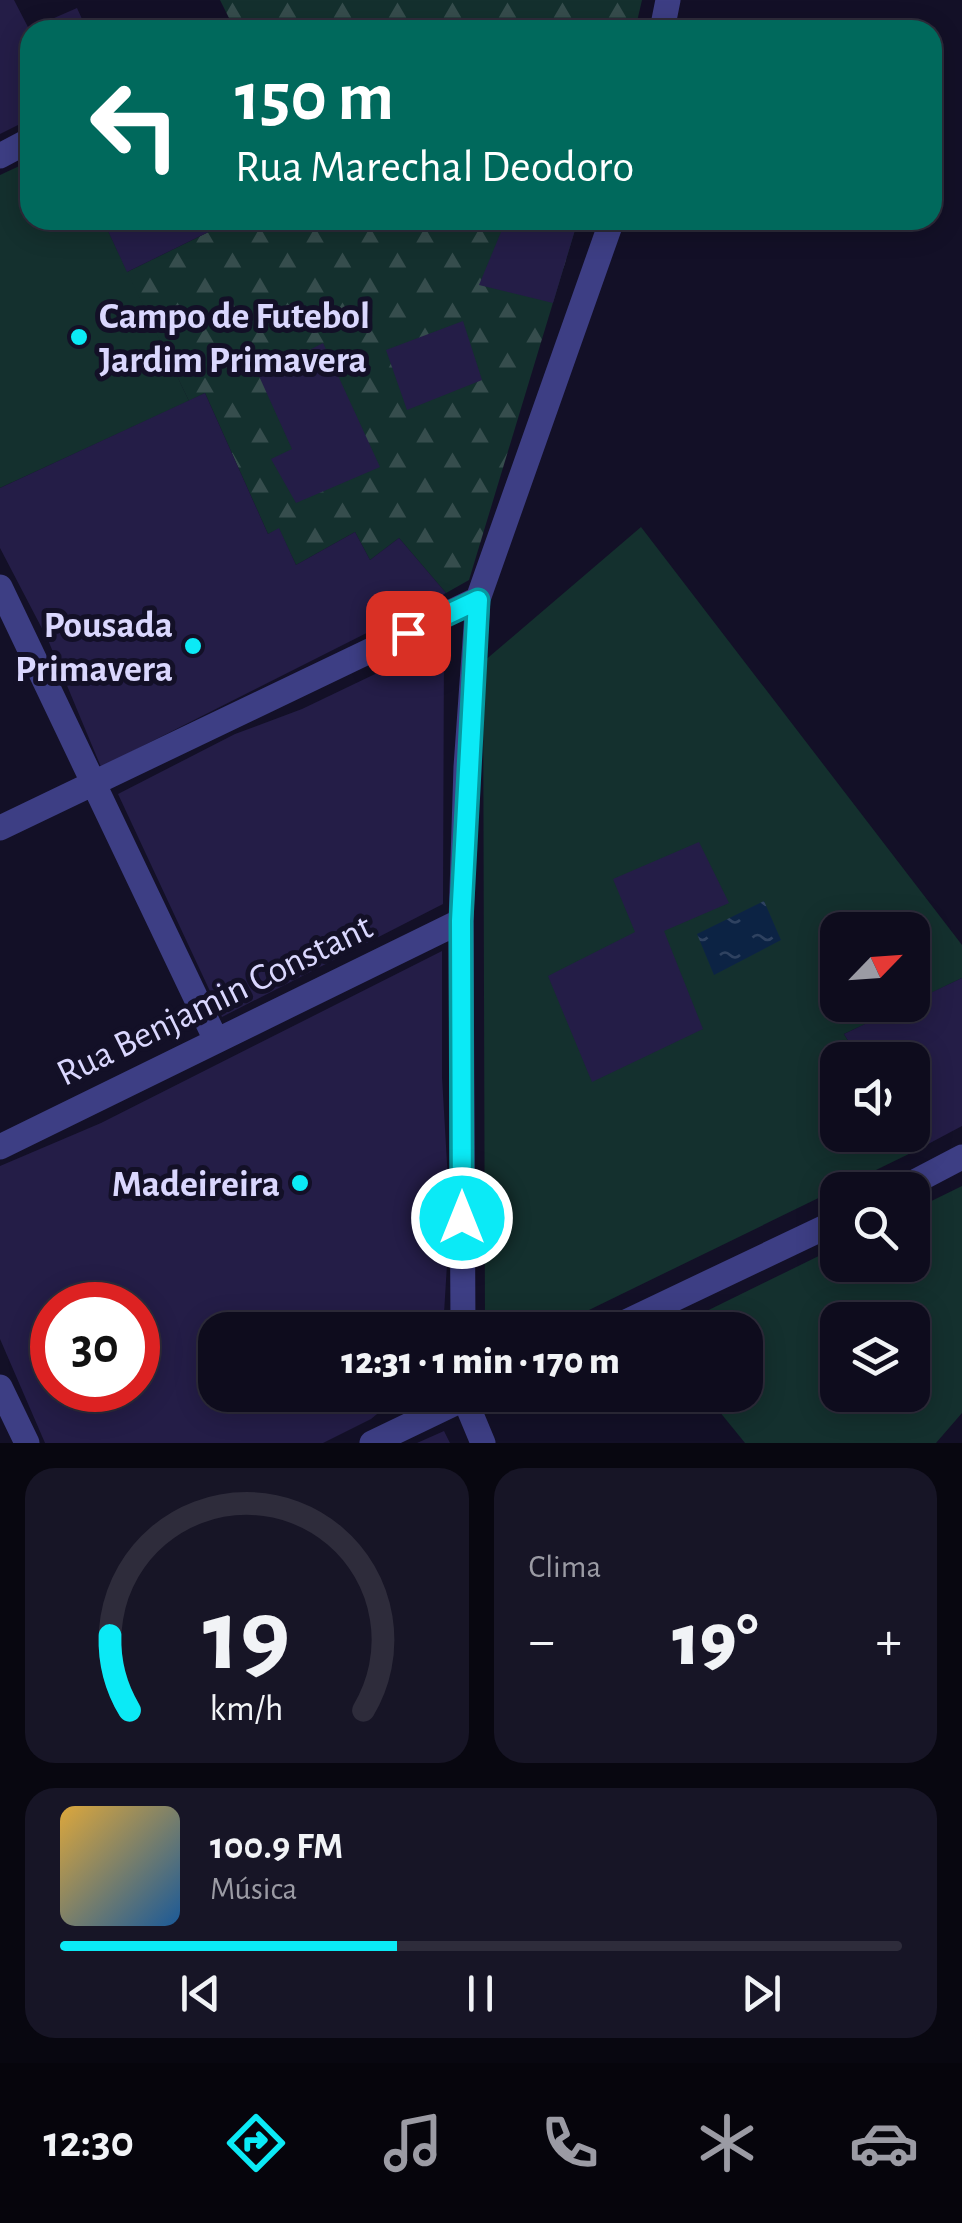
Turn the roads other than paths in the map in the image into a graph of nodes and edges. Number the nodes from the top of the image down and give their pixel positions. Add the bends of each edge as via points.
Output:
1 (608, 230) edge
2 (0, 587) edge
3 (478, 600) junction
4 (92, 785) junction
5 (0, 828) edge
6 (461, 921) junction
7 (215, 1038) junction
8 (0, 1146) edge
9 (962, 1157) edge
10 (930, 1174) edge
11 (820, 1229) edge
12 (463, 1312) edge
13 (646, 1312) edge
14 (0, 1388) edge
15 (434, 1412) edge
16 (472, 1412) edge
17 (27, 1443) edge
18 (372, 1443) edge
19 (483, 1443) edge

1 - 3 street
2 - 4 street
3 - 4 street
3 - 6 street
4 - 5 street
4 - 7 street
6 - 7 street, Rua Benjamin Constant
6 - 12 street
7 - 8 street, Rua Benjamin Constant
9 - 10 street
11 - 13 street
14 - 17 street
15 - 18 street
16 - 19 street

